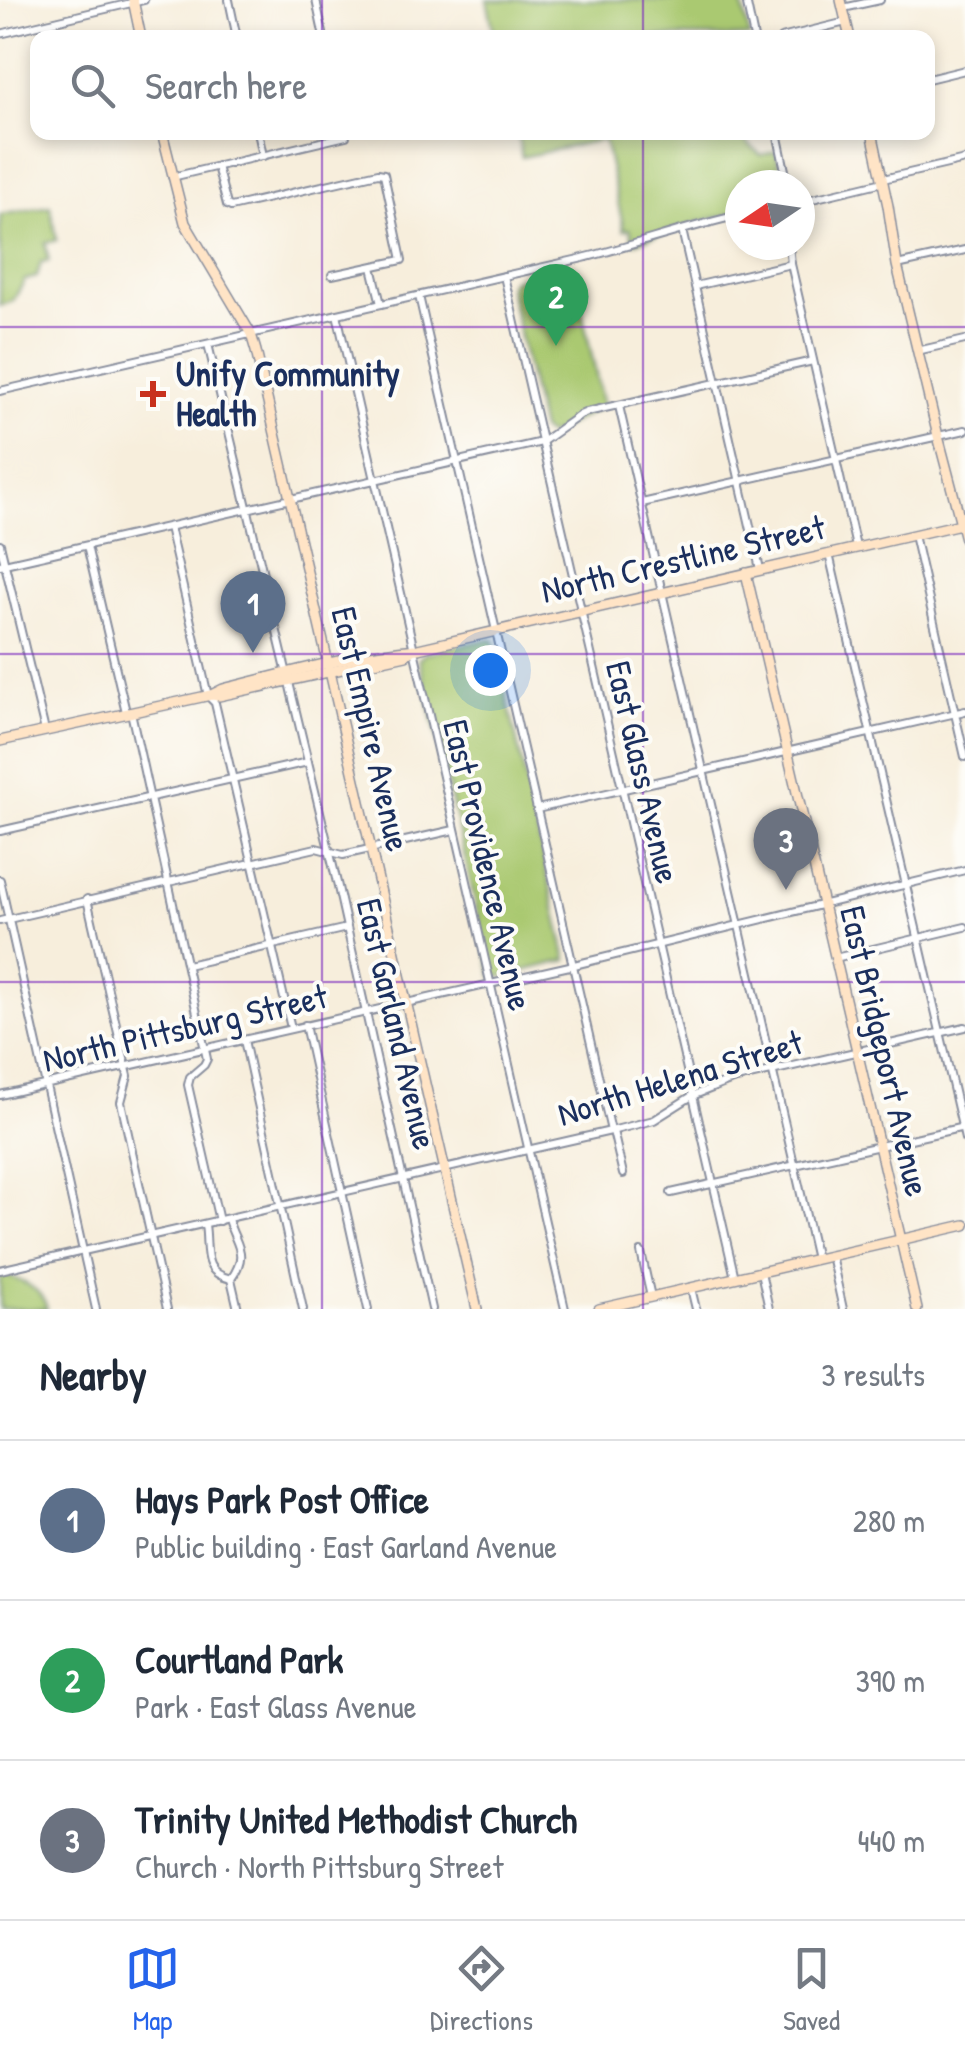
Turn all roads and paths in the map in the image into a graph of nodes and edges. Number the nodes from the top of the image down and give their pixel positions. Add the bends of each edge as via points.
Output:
1 (229, 0) edge
2 (316, 0) edge
3 (746, 0) edge
4 (880, 0) edge
5 (137, 1) edge
6 (842, 4) edge
7 (846, 22) junction
8 (140, 30) edge
9 (235, 30) edge
10 (322, 30) edge
11 (752, 30) edge
12 (814, 30) edge
13 (848, 30) edge
14 (0, 34) edge
15 (965, 70) edge
16 (935, 77) edge
17 (164, 140) edge
18 (260, 140) edge
19 (323, 140) edge
20 (778, 140) edge
21 (874, 140) edge
22 (263, 156) junction
23 (965, 160) edge
24 (217, 166) junction
25 (785, 170) edge
26 (172, 177) junction
27 (883, 181) junction
28 (815, 198) edge
29 (725, 219) edge
30 (682, 230) junction
31 (965, 250) edge
32 (791, 260) edge
33 (791, 264) junction
34 (898, 266) junction
35 (372, 267) junction
36 (332, 275) dead end
37 (504, 276) junction
38 (694, 286) junction
39 (419, 296) junction
40 (381, 304) junction
41 (336, 314) junction
42 (250, 334) junction
43 (965, 340) edge
44 (208, 344) junction
45 (917, 351) junction
46 (814, 361) junction
47 (717, 383) junction
48 (0, 391) edge
49 (619, 406) junction
50 (965, 430) edge
51 (938, 436) junction
52 (542, 442) junction
53 (836, 458) junction
54 (458, 462) junction
55 (375, 480) junction
56 (739, 481) junction
57 (290, 500) junction
58 (642, 503) junction
59 (248, 509) junction
60 (963, 524) edge
61 (169, 527) junction
62 (914, 534) junction
63 (965, 539) edge
64 (0, 544) edge
65 (88, 546) junction
66 (856, 547) junction
67 (830, 554) junction
68 (2, 565) edge
69 (760, 570) junction
70 (746, 573) junction
71 (662, 592) junction
72 (580, 611) junction
73 (496, 631) junction
74 (413, 650) junction
75 (329, 668) junction
76 (288, 678) junction
77 (210, 696) junction
78 (965, 711) edge
79 (129, 712) junction
80 (956, 713) junction
81 (45, 731) junction
82 (871, 733) junction
83 (0, 741) edge
84 (787, 752) junction
85 (965, 757) edge
86 (308, 762) junction
87 (704, 772) junction
88 (233, 780) junction
89 (621, 791) junction
90 (150, 798) junction
91 (537, 809) junction
92 (454, 830) junction
93 (0, 831) edge
94 (370, 849) junction
95 (330, 852) junction
96 (253, 862) junction
97 (965, 870) edge
98 (0, 880) edge
99 (169, 881) junction
100 (906, 884) junction
101 (87, 899) junction
102 (822, 904) junction
103 (4, 920) edge
104 (739, 925) junction
105 (965, 927) edge
106 (348, 928) junction
107 (919, 939) junction
108 (272, 944) junction
109 (657, 945) junction
110 (834, 958) junction
111 (187, 965) junction
112 (574, 965) junction
113 (490, 984) junction
114 (406, 1002) junction
115 (366, 1012) junction
116 (305, 1025) junction
117 (965, 1027) edge
118 (292, 1028) junction
119 (940, 1032) junction
120 (244, 1040) junction
121 (206, 1048) junction
122 (856, 1052) junction
123 (126, 1066) junction
124 (773, 1071) junction
125 (45, 1085) junction
126 (0, 1096) edge
127 (692, 1096) junction
128 (964, 1127) edge
129 (612, 1131) junction
130 (965, 1139) edge
131 (880, 1146) junction
132 (528, 1149) junction
133 (796, 1165) junction
134 (444, 1168) junction
135 (623, 1174) dead end
136 (403, 1178) junction
137 (714, 1184) junction
138 (343, 1191) junction
139 (671, 1193) dead end
140 (281, 1206) junction
141 (224, 1220) junction
142 (205, 1224) junction
143 (965, 1225) edge
144 (151, 1236) junction
145 (901, 1239) junction
146 (83, 1251) junction
147 (641, 1252) dead end
148 (831, 1255) junction
149 (816, 1258) junction
150 (0, 1270) edge
151 (761, 1272) junction
152 (735, 1278) junction
153 (231, 1279) junction
154 (691, 1288) junction
155 (651, 1297) junction
156 (620, 1307) edge
157 (96, 1309) edge
158 (167, 1309) edge
159 (238, 1309) edge
160 (303, 1309) edge
161 (368, 1309) edge
162 (432, 1309) edge
163 (477, 1309) edge
164 (565, 1309) edge
165 (598, 1309) edge
166 (696, 1309) edge
167 (769, 1309) edge
168 (843, 1309) edge
169 (917, 1309) edge

1 - 9 street
2 - 10 street
3 - 11 street
4 - 6 street
5 - 8 street
5 - 14 street
6 - 7 street
7 - 12 street
7 - 13 street
15 - 16 street
17 - 26 street
18 - 22 street
19 - 22 street
20 - 25 street
21 - 27 street
22 - 24 street
23 - 27 street
24 - 26 street
24 - 35 street via 231,206 384,174 403,256
26 - 42 street, East Empire Avenue via 185,223
27 - 28 street
27 - 34 street
29 - 30 street
30 - 37 street
30 - 38 street
31 - 34 street
32 - 33 street
33 - 38 street
33 - 46 street
34 - 45 street
35 - 36 street
35 - 40 street
37 - 39 street
37 - 52 street, East Glass Avenue
38 - 47 street
39 - 40 street
39 - 54 street
40 - 41 street
41 - 42 street
41 - 55 street, East Providence Avenue
42 - 44 street
42 - 57 street, East Empire Avenue
43 - 45 street
44 - 48 street
44 - 59 street, East Garland Avenue
45 - 51 street
46 - 47 street
46 - 53 street
47 - 49 street
47 - 56 street
49 - 52 street via 580,415
49 - 58 street
50 - 51 street
51 - 53 street
51 - 60 street
52 - 54 street
52 - 72 street, East Glass Avenue
53 - 56 street
53 - 66 street
54 - 55 street
54 - 73 street
55 - 57 street
55 - 74 street, East Providence Avenue
56 - 58 street
56 - 69 street
57 - 59 street
57 - 75 street, East Empire Avenue
58 - 71 street
59 - 61 street
59 - 76 street, East Garland Avenue
60 - 62 street, North Crestline Street
60 - 63 street
61 - 65 street
61 - 77 street
62 - 66 street, North Crestline Street
62 - 80 street
64 - 68 street
65 - 68 street
65 - 79 street
66 - 67 street, North Crestline Street
67 - 69 street, North Crestline Street
67 - 82 street
68 - 81 street
69 - 70 street, North Crestline Street
70 - 71 street, North Crestline Street
70 - 84 street, East Bridgeport Avenue
71 - 72 street, North Crestline Street
71 - 87 street
72 - 73 street, North Crestline Street
72 - 89 street, East Glass Avenue
73 - 74 street, North Crestline Street
73 - 91 street
74 - 75 street, North Crestline Street
74 - 92 street, East Providence Avenue
75 - 76 street, North Crestline Street
75 - 94 street, East Empire Avenue
76 - 77 street, North Crestline Street
76 - 86 street, East Garland Avenue
77 - 79 street, North Crestline Street
77 - 88 street
78 - 80 street
79 - 81 street, North Crestline Street
79 - 90 street
80 - 82 street
80 - 85 street
81 - 83 street, North Crestline Street
82 - 84 street
82 - 100 street
84 - 87 street
84 - 102 street, East Bridgeport Avenue
86 - 88 street
86 - 95 street, East Garland Avenue
87 - 89 street
87 - 104 street
88 - 90 street
88 - 96 street
89 - 91 street
89 - 109 street, East Glass Avenue
90 - 93 street
90 - 99 street
91 - 112 street
92 - 94 street
92 - 113 street, East Providence Avenue
94 - 95 street
94 - 114 street, East Empire Avenue
95 - 96 street via 316,848
95 - 106 street, East Garland Avenue
96 - 99 street
96 - 108 street
97 - 100 street, North Pittsburg Street
98 - 103 street
99 - 101 street
99 - 111 street
100 - 102 street, North Pittsburg Street
100 - 107 street
101 - 103 street
101 - 123 street
102 - 104 street, North Pittsburg Street
102 - 110 street, East Bridgeport Avenue
103 - 125 street
104 - 109 street, North Pittsburg Street
104 - 124 street
105 - 107 street
106 - 108 street
106 - 115 street, East Garland Avenue
107 - 110 street
107 - 119 street
108 - 111 street
108 - 118 street
109 - 112 street, North Pittsburg Street
109 - 127 street, East Glass Avenue
110 - 122 street, East Bridgeport Avenue
111 - 121 street
112 - 113 street, North Pittsburg Street
112 - 129 street
113 - 114 street, North Pittsburg Street
113 - 132 street, East Providence Avenue
114 - 115 street, North Pittsburg Street
114 - 134 street, East Empire Avenue
115 - 116 street, North Pittsburg Street
115 - 136 street, East Garland Avenue
116 - 118 street, North Pittsburg Street
116 - 138 street
117 - 119 street, North Helena Street
118 - 120 street, North Pittsburg Street
119 - 122 street, North Helena Street
119 - 128 street
120 - 121 street, North Pittsburg Street
120 - 140 street
121 - 123 street, North Pittsburg Street
121 - 141 street via 204,1066 188,1085
122 - 124 street, North Helena Street
122 - 131 street, East Bridgeport Avenue
123 - 125 street, North Pittsburg Street
123 - 144 street via 120,1102
124 - 127 street, North Helena Street
124 - 133 street
125 - 126 street, North Pittsburg Street
125 - 146 street
127 - 129 street, North Helena Street via 654,1120
127 - 137 street, East Glass Avenue
128 - 130 street
128 - 131 street
129 - 132 street, North Helena Street
129 - 135 street
131 - 133 street
131 - 145 street, East Bridgeport Avenue
132 - 134 street, North Helena Street
132 - 164 street, East Providence Avenue
133 - 137 street
133 - 149 street
134 - 136 street, North Helena Street
134 - 163 street, East Empire Avenue
136 - 138 street, North Helena Street
136 - 162 street, East Garland Avenue
137 - 139 street
137 - 152 street, East Glass Avenue
138 - 140 street, North Helena Street
138 - 161 street
140 - 141 street, North Helena Street
140 - 160 street
141 - 142 street, North Helena Street
141 - 153 street via 240,1253
142 - 144 street, North Helena Street
142 - 153 street via 210,1267
143 - 145 street
144 - 146 street, North Helena Street
144 - 158 street
145 - 148 street
145 - 169 street, East Bridgeport Avenue
146 - 150 street, North Helena Street
146 - 157 street
147 - 155 street
148 - 149 street
148 - 168 street
149 - 151 street
151 - 152 street
151 - 167 street
152 - 154 street
153 - 159 street
154 - 155 street
154 - 166 street
155 - 156 street
156 - 165 street

